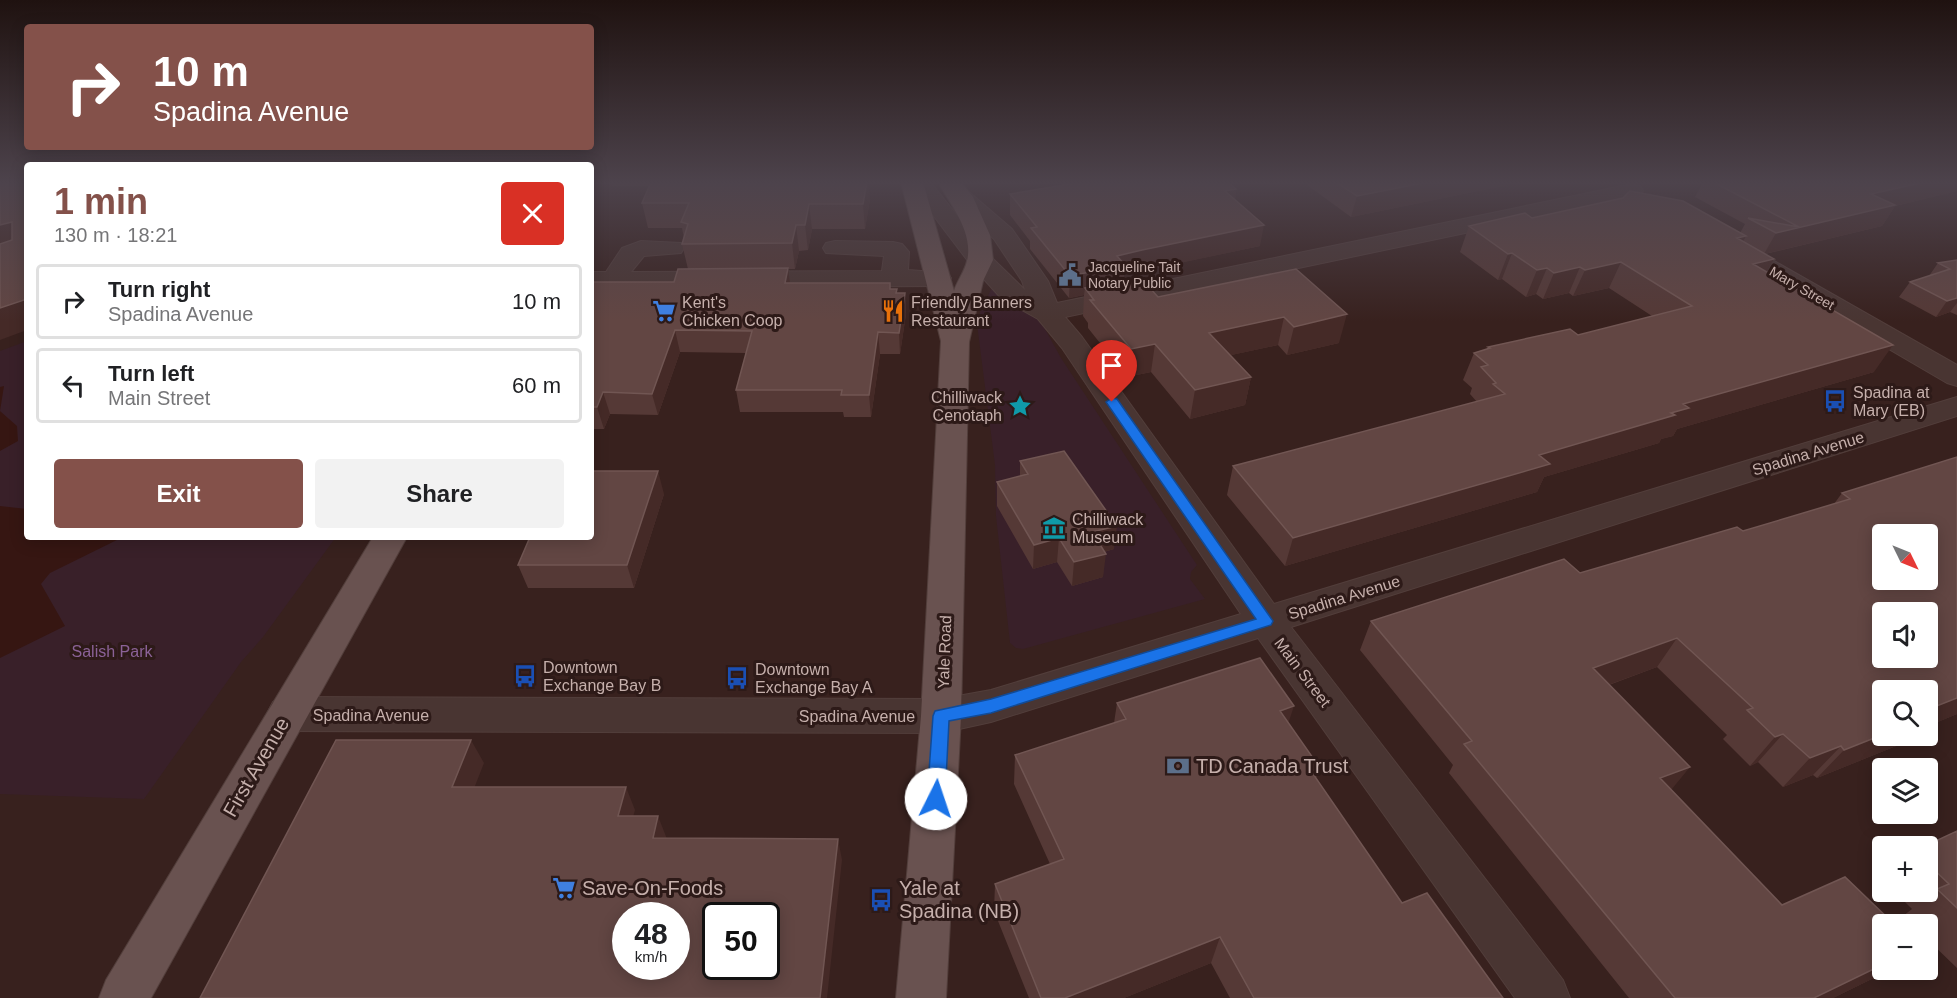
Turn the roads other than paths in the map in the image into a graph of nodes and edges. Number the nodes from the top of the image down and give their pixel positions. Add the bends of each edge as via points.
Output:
1 (925, 229) edge
2 (955, 229) edge
3 (975, 229) edge
4 (997, 229) edge
5 (1439, 229) edge
6 (1705, 232) edge
7 (672, 248) dead end
8 (835, 248) dead end
9 (980, 260) junction
10 (894, 278) junction
11 (938, 278) junction
12 (603, 280) edge
13 (1047, 313) junction
14 (955, 342) junction
15 (1957, 377) edge
16 (1957, 406) edge
17 (388, 540) edge
18 (1266, 621) junction
19 (287, 714) junction
20 (941, 716) junction
21 (124, 998) edge
22 (921, 998) edge
23 (1545, 998) edge

1 - 11 main road, Yale Road
2 - 9 street, Main Street
3 - 9 main road
4 - 13 street, Main Street via 1035,281
5 - 13 street
6 - 15 street, Mary Street
7 - 12 street via 634,249
8 - 10 street via 893,249 897,252
9 - 13 street, Main Street via 1010,292
9 - 14 main road, Yale Road via 970,281
10 - 11 street
10 - 12 street
11 - 14 main road, Yale Road
13 - 18 street, Main Street
14 - 20 main road, Yale Road
16 - 18 street, Spadina Avenue
17 - 19 main road, First Avenue
18 - 20 street, Spadina Avenue via 991,706
18 - 23 street, Main Street
19 - 20 street, Spadina Avenue
19 - 21 main road, First Avenue
20 - 22 main road, Yale Road

